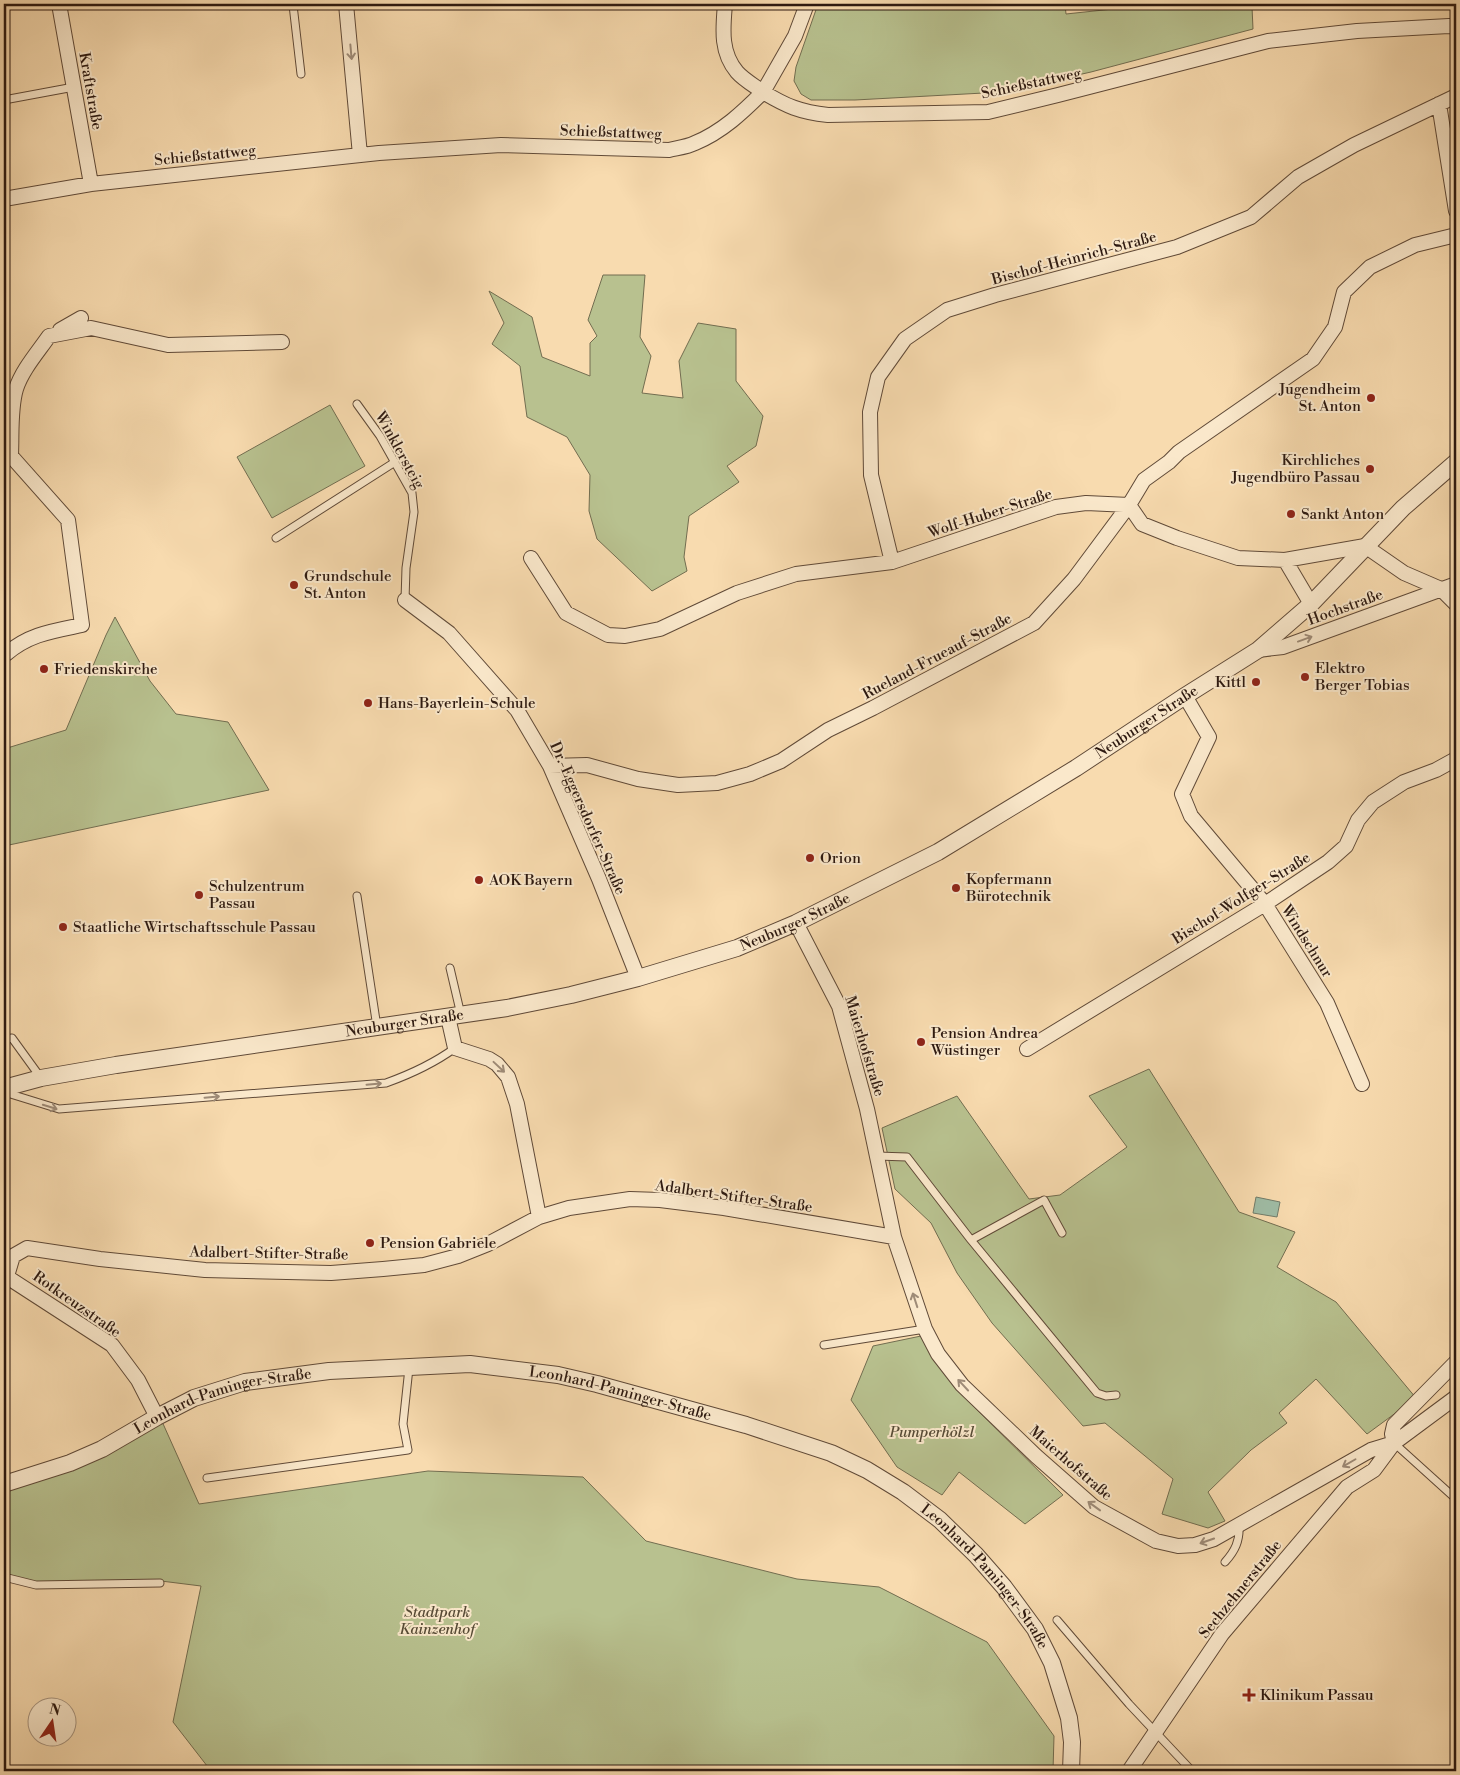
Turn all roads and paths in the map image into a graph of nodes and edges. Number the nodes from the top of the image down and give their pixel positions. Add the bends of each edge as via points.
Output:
1 (59, 4) edge
2 (294, 4) edge
3 (346, 4) edge
4 (725, 4) edge
5 (807, 4) edge
6 (1456, 27) edge
7 (300, 74) dead end
8 (75, 87) junction
9 (763, 92) junction
10 (1456, 96) edge
11 (4, 100) edge
12 (1439, 104) junction
13 (360, 155) junction
14 (91, 184) junction
15 (4, 199) edge
16 (1456, 211) edge
17 (1456, 235) edge
18 (81, 318) dead end
19 (49, 336) junction
20 (282, 342) dead end
21 (357, 404) dead end
22 (7, 451) edge
23 (395, 462) junction
24 (1456, 462) edge
25 (1129, 505) junction
26 (276, 538) dead end
27 (1365, 546) junction
28 (531, 558) dead end
29 (1285, 560) junction
30 (892, 562) junction
31 (1456, 584) edge
32 (1441, 589) junction
33 (405, 600) joint
34 (1311, 604) junction
35 (1456, 604) edge
36 (1258, 650) junction
37 (6, 654) dead end
38 (1185, 696) junction
39 (1456, 759) edge
40 (550, 766) junction
41 (357, 896) dead end
42 (1265, 904) junction
43 (796, 923) junction
44 (450, 968) dead end
45 (638, 978) junction
46 (455, 1016) junction
47 (377, 1027) junction
48 (4, 1039) edge
49 (455, 1048) junction
50 (1027, 1050) dead end
51 (41, 1078) junction
52 (1362, 1084) dead end
53 (4, 1088) edge
54 (4, 1092) edge
55 (877, 1156) junction
56 (539, 1217) junction
57 (1062, 1233) dead end
58 (894, 1237) junction
59 (971, 1240) junction
60 (5, 1278) edge
61 (925, 1329) junction
62 (824, 1345) dead end
63 (1456, 1362) edge
64 (409, 1368) junction
65 (1116, 1395) dead end
66 (1456, 1397) edge
67 (158, 1417) junction
68 (1394, 1443) junction
69 (207, 1478) dead end
70 (4, 1484) edge
71 (1456, 1499) edge
72 (1239, 1525) junction
73 (1225, 1562) dead end
74 (4, 1577) edge
75 (160, 1583) dead end
76 (1057, 1620) dead end
77 (1155, 1733) junction
78 (1071, 1771) edge
79 (1129, 1771) edge
80 (1192, 1771) edge

1 - 8 street, Kraftstraße
2 - 7 lane
3 -> 13 street
4 - 9 street via 723,34 726,54 738,73
5 - 9 street via 796,36
6 - 9 street, Schießstattweg via 1268,41 988,112 828,115 784,105
8 - 11 lane
8 - 14 street, Kraftstraße
9 - 13 street, Schießstattweg via 718,131 694,144 669,150 501,145
10 - 12 street, Bischof-Heinrich-Straße
12 - 16 street
12 - 30 street, Bischof-Heinrich-Straße via 1354,145 1298,177 1251,217 1177,247 947,310 905,339 878,377 870,412 872,474
13 - 14 street, Schießstattweg
14 - 15 street, Schießstattweg
17 - 25 street via 1415,245 1370,267 1344,292 1335,327 1313,359 1178,452 1144,480
18 - 19 street
19 - 20 street via 91,328 168,346
19 - 22 street via 16,389
21 - 23 lane, Winklersteig
22 - 37 street via 68,520 82,625 38,634
23 - 26 lane
23 - 33 lane, Winklersteig via 412,493 414,512
24 - 27 street, Neuburger Straße
25 - 29 street via 1142,524 1177,538 1238,558
25 - 30 street, Wolf-Huber-Straße via 1056,507
25 - 40 street, Rueland-Frueauf-Straße via 1074,579 1034,623 828,730 781,761 717,783 678,785 638,779 587,765
27 - 29 street
27 - 32 street via 1404,573
27 - 34 street, Neuburger Straße
28 - 30 street, Wolf-Huber-Straße via 566,613 608,635 625,636 660,629 737,593 796,574
29 - 34 street
31 - 32 street, Hochstraße
32 - 35 street
36 -> 32 street, Hochstraße via 1283,647
33 - 40 street, Dr.-Eggersdorfer-Straße via 449,633 517,710
34 - 36 street, Neuburger Straße
36 - 38 street, Neuburger Straße
38 - 42 street, Windschnur via 1209,737 1182,794 1192,816
38 - 43 street, Neuburger Straße via 1076,768 938,852
39 - 42 street, Bischof-Wolfger-Straße via 1404,782 1373,802 1358,820 1346,846 1328,862
40 - 45 street, Dr.-Eggersdorfer-Straße
41 - 47 lane
42 - 50 street, Bischof-Wolfger-Straße
42 - 52 street, Windschnur via 1327,1003
43 - 45 street, Neuburger Straße via 737,948
43 - 55 street, Maierhofstraße via 839,1006
44 - 46 lane
45 - 46 street, Neuburger Straße via 571,995
46 - 47 street, Neuburger Straße
46 - 49 street
47 - 51 street, Neuburger Straße
48 - 51 lane via 12,1038
54 -> 49 lane, Neuburger Straße via 59,1109 386,1083 414,1073
49 -> 56 street via 490,1059 508,1077 517,1104
51 - 53 street, Neuburger Straße
55 - 58 street, Maierhofstraße
55 - 59 lane via 906,1157
56 - 58 street, Adalbert-Stifter-Straße via 604,1202 660,1200
56 - 60 street, Adalbert-Stifter-Straße via 458,1256 424,1265 383,1270 331,1273 205,1270 27,1248 13,1256
57 - 59 lane via 1044,1200
61 -> 58 street, Maierhofstraße
59 - 65 lane via 1097,1393
60 - 67 street, Rotkreuzstraße via 112,1345 138,1380
61 - 62 lane
72 -> 61 street, Maierhofstraße via 1214,1539 1178,1546 1149,1538 1094,1507 962,1385 938,1354
63 - 68 street, Sechzehnerstraße via 1394,1424
64 - 67 street, Leonhard-Paminger-Straße via 329,1371 245,1382 194,1398
64 - 69 lane via 403,1424 408,1450
64 - 78 street, Leonhard-Paminger-Straße via 470,1364 568,1378 755,1428 831,1453 867,1470 940,1520 999,1581 1035,1629 1052,1663 1069,1718
66 - 68 street, Sechzehnerstraße
67 - 70 street, Leonhard-Paminger-Straße via 70,1463
68 - 71 lane
68 -> 72 street, Maierhofstraße via 1371,1450
68 - 77 street, Sechzehnerstraße via 1374,1470 1347,1487 1222,1634
72 - 73 lane via 1240,1535 1234,1552
74 - 75 lane via 36,1585
76 - 77 lane
77 - 79 street, Sechzehnerstraße
77 - 80 lane

